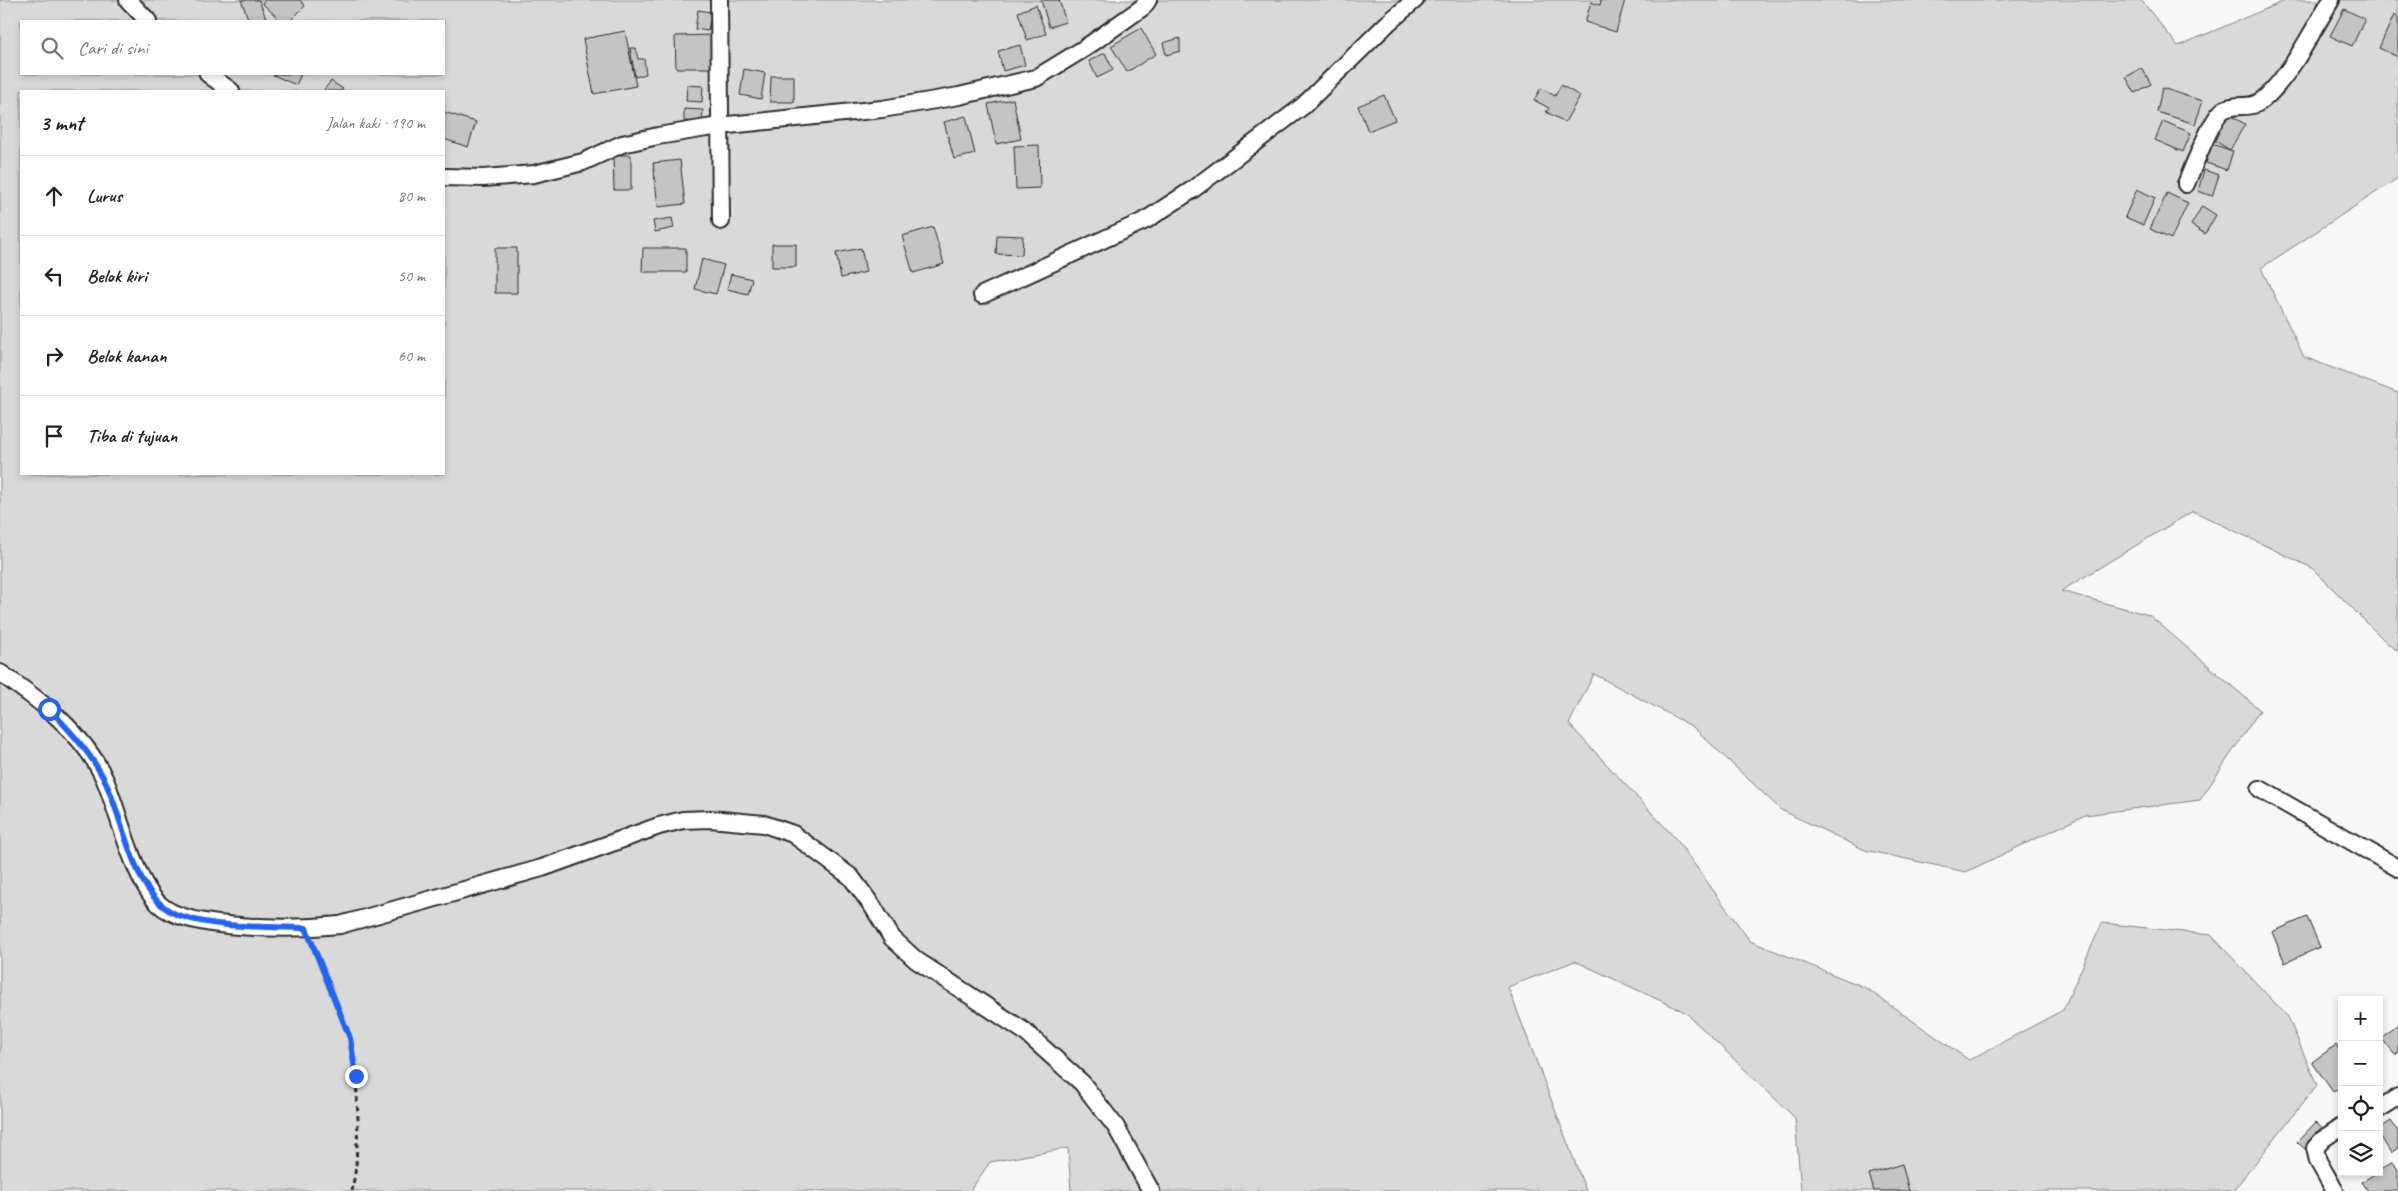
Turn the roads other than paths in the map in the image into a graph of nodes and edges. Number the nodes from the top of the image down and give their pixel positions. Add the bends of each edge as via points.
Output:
1 (128, 0) edge
2 (719, 0) edge
3 (1148, 0) edge
4 (1415, 0) edge
5 (2331, 0) edge
6 (147, 20) edge
7 (209, 75) edge
8 (231, 90) edge
9 (719, 126) junction
10 (445, 177) edge
11 (2186, 184) dead end
12 (721, 221) dead end
13 (982, 295) dead end
14 (0, 673) edge
15 (2260, 789) dead end
16 (2398, 868) edge
17 (2398, 1097) edge
18 (2383, 1106) edge
19 (2338, 1129) edge
20 (1151, 1191) edge
21 (2335, 1191) edge

1 - 6 street
2 - 9 street
3 - 9 street via 1143,7 1085,48 1036,78 882,109
4 - 13 street via 1303,106 1192,190 1146,220
5 - 11 street via 2269,95 2258,105 2230,108 2218,114
7 - 8 street
9 - 10 street via 622,144 583,162 534,174
9 - 12 street
14 - 20 street via 49,709 78,739 104,778 145,886 159,905 179,916 208,923 306,928 340,924 542,868 683,820 764,824 793,834 851,877 892,938 916,960 1024,1031 1082,1083 1116,1127
15 - 16 street
17 - 18 street
19 - 21 street via 2315,1148 2318,1161

